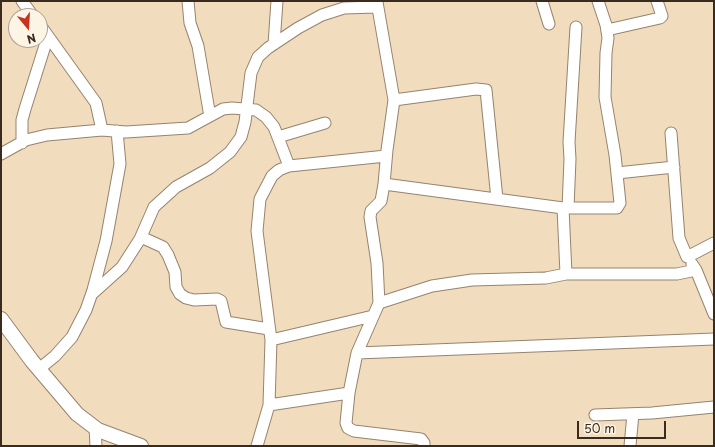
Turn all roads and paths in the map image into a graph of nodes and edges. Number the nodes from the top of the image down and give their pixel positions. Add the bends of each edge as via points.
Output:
1 (188, 1) edge
2 (277, 1) edge
3 (542, 1) edge
4 (598, 1) edge
5 (657, 1) edge
6 (377, 4) edge
7 (549, 24) dead end
8 (576, 27) dead end
9 (607, 30) junction
10 (48, 36) edge
11 (274, 44) junction
12 (44, 48) edge
13 (394, 100) junction
14 (246, 109) junction
15 (209, 111) dead end
16 (325, 123) dead end
17 (102, 130) junction
18 (117, 131) junction
19 (671, 133) dead end
20 (278, 136) junction
21 (22, 143) junction
22 (1, 154) edge
23 (386, 156) junction
24 (289, 166) junction
25 (674, 167) junction
26 (617, 173) junction
27 (384, 184) junction
28 (497, 199) junction
29 (566, 208) junction
30 (141, 237) junction
31 (714, 243) edge
32 (687, 257) junction
33 (696, 270) junction
34 (566, 274) junction
35 (92, 294) junction
36 (379, 303) junction
37 (714, 314) edge
38 (373, 316) junction
39 (1, 319) edge
40 (269, 328) junction
41 (270, 340) junction
42 (714, 340) edge
43 (357, 353) junction
44 (39, 369) junction
45 (349, 393) junction
46 (269, 405) junction
47 (714, 407) edge
48 (633, 414) junction
49 (595, 415) dead end
50 (95, 427) junction
51 (96, 446) edge
52 (141, 446) edge
53 (257, 446) edge
54 (424, 446) edge
55 (630, 446) edge

1 - 15 street via 190,23 198,46
2 - 11 street
3 - 7 street
4 - 9 street
5 - 9 street via 662,16 660,18
6 - 11 street via 344,8 322,15
6 - 13 street
8 - 29 street
9 - 26 street via 605,97
10 - 17 street via 96,103
11 - 14 street via 258,57 251,73
12 - 21 street via 24,114
13 - 23 street
13 - 28 street via 476,89 486,90
14 - 18 street via 223,109 188,128
14 - 20 street via 256,110 266,117
14 - 30 street via 241,137 230,152 210,168 176,187 154,207
16 - 20 street
17 - 18 street
17 - 21 street via 47,135
18 - 35 street via 120,164 106,241
19 - 25 street
20 - 24 street
21 - 22 street
23 - 24 street
23 - 27 street
24 - 40 street via 272,176 260,199 258,210 257,231
25 - 26 street
25 - 32 street via 679,238
26 - 29 street via 620,203 616,208
27 - 28 street
27 - 36 street via 381,202 371,210 370,217 377,264
28 - 29 street
29 - 34 street
30 - 35 street via 122,267
30 - 40 street via 163,247 166,251 172,262 176,287 180,294 194,300 221,301 226,322
31 - 32 street
32 - 33 street
33 - 34 street via 677,274
33 - 37 street
34 - 36 street via 546,278 472,280 432,286
35 - 44 street via 72,337
36 - 38 street
38 - 41 street
38 - 43 street
39 - 44 street
40 - 41 street
41 - 46 street
42 - 43 street
43 - 45 street
44 - 50 street via 77,414
45 - 46 street
45 - 54 street via 346,423 348,428 354,431 421,439
46 - 53 street
47 - 48 street
48 - 49 street
48 - 55 street
50 - 51 street
50 - 52 street

